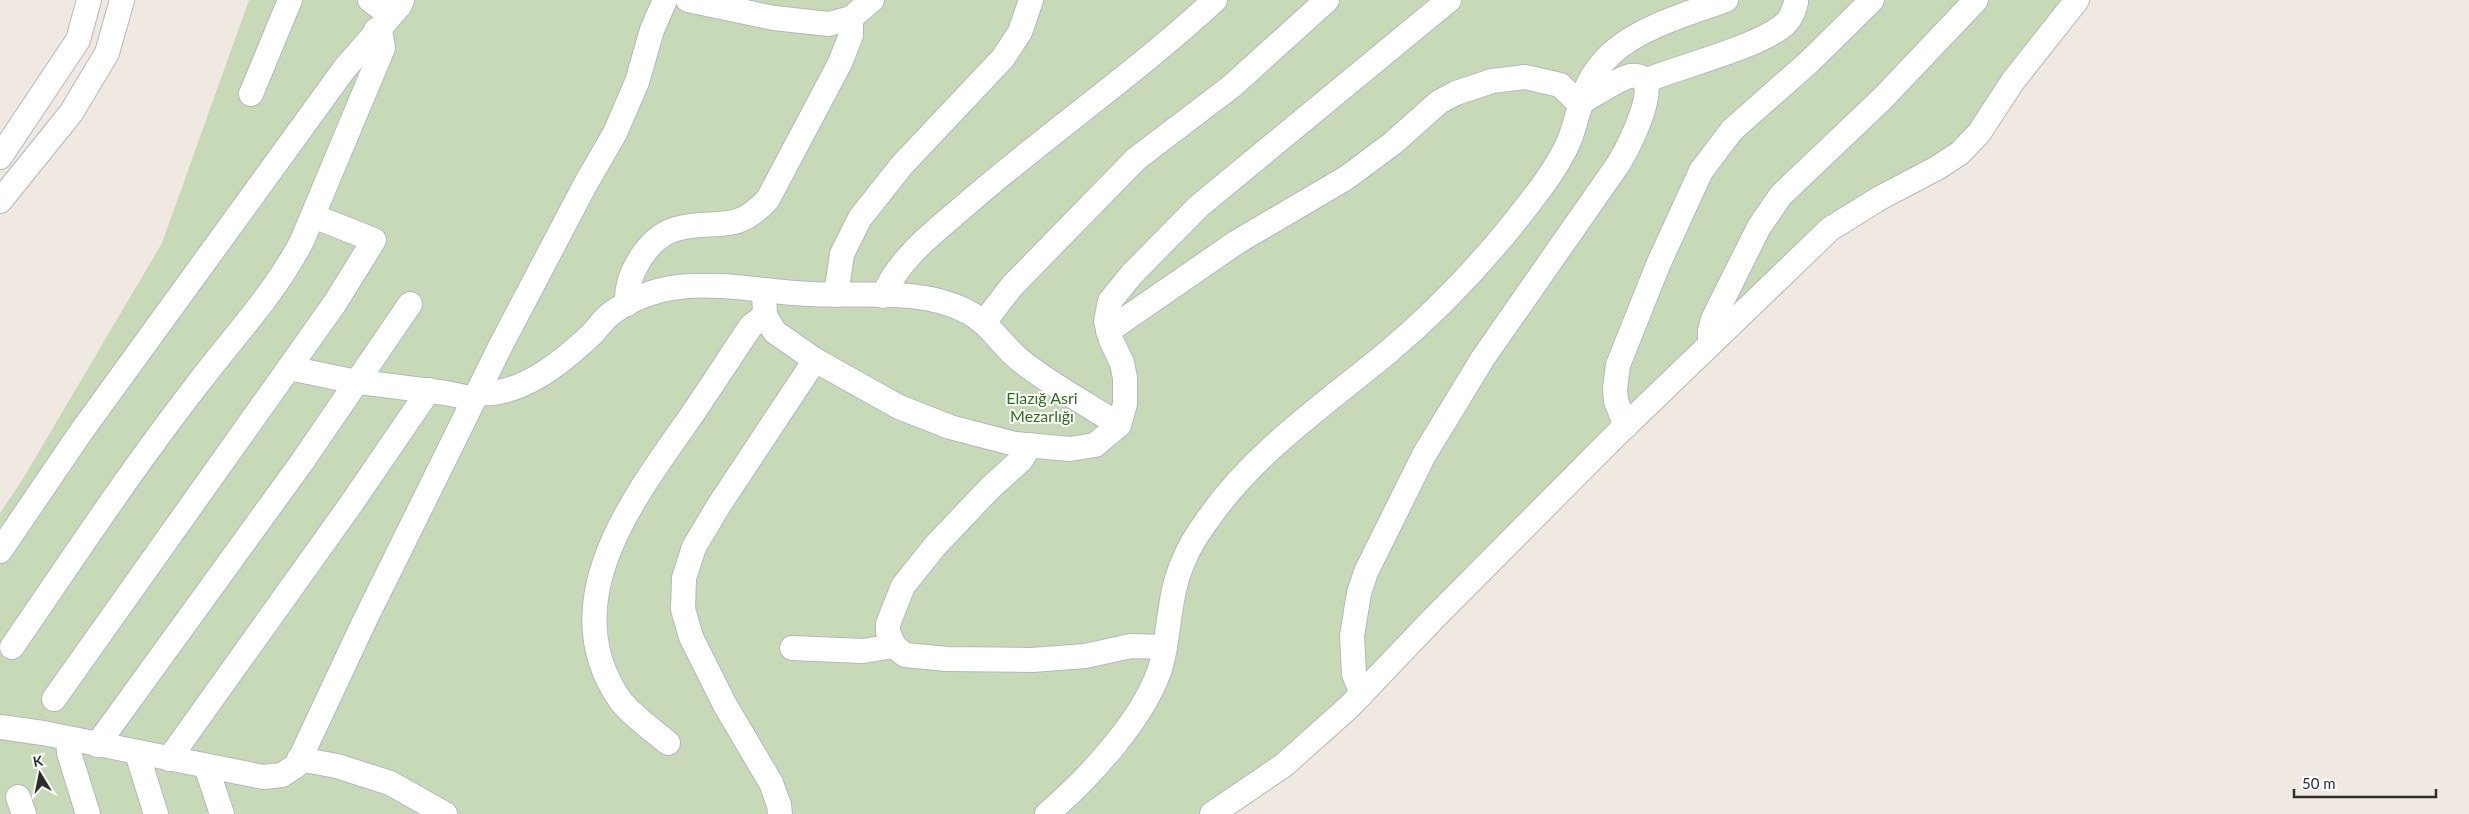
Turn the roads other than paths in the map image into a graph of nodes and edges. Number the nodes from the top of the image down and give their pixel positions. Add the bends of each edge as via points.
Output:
1 (89, 0) edge
2 (122, 0) edge
3 (290, 0) edge
4 (370, 0) edge
5 (665, 0) edge
6 (688, 0) edge
7 (872, 0) edge
8 (1031, 0) edge
9 (1215, 0) edge
10 (1327, 0) edge
11 (1449, 0) edge
12 (1726, 0) edge
13 (1872, 0) edge
14 (1976, 0) edge
15 (2077, 0) edge
16 (1796, 2) dead end
17 (390, 15) edge
18 (851, 18) junction
19 (1645, 81) junction
20 (251, 94) dead end
21 (1579, 103) junction
22 (0, 157) edge
23 (0, 201) edge
24 (312, 216) junction
25 (764, 290) junction
26 (836, 295) junction
27 (883, 296) junction
28 (410, 304) dead end
29 (627, 304) junction
30 (765, 316) junction
31 (985, 321) junction
32 (1108, 331) junction
33 (1710, 344) junction
34 (815, 360) junction
35 (289, 368) junction
36 (358, 382) junction
37 (429, 390) junction
38 (475, 396) junction
39 (1120, 425) junction
40 (1626, 426) junction
41 (1030, 445) junction
42 (0, 551) edge
43 (894, 646) junction
44 (1165, 646) junction
45 (12, 647) dead end
46 (792, 648) dead end
47 (1362, 694) junction
48 (54, 698) dead end
49 (0, 727) edge
50 (68, 739) junction
51 (668, 743) dead end
52 (97, 745) junction
53 (137, 753) junction
54 (169, 759) junction
55 (299, 759) junction
56 (206, 766) junction
57 (88, 814) edge
58 (156, 814) edge
59 (222, 814) edge
60 (445, 814) edge
61 (780, 814) edge
62 (1047, 814) edge
63 (1212, 814) edge

1 - 22 street via 78,40
2 - 23 street via 107,52 71,113
3 - 20 street
4 - 17 street
5 - 38 street via 615,134 572,209
6 - 18 street via 774,18 820,23
7 - 18 street
8 - 26 street via 1020,32 1003,58 902,165 860,218 842,254
9 - 27 street via 938,229 899,268
10 - 31 street via 1232,86 1136,159 1012,286
11 - 32 street via 1200,206 1132,274 1110,301 1106,321
12 - 21 street via 1622,44 1599,67
13 - 40 street via 1809,62 1732,130 1701,171 1658,265 1618,365 1616,401
14 - 33 street via 1883,98 1781,195 1759,227 1713,319
15 - 33 street via 1960,153 1830,229
16 - 19 street via 1785,24 1752,43
17 - 24 street via 381,34 383,48
17 - 42 street via 344,68 81,432
18 - 29 street via 851,35 840,63 768,199 754,213 732,224 683,227 663,235 633,270 627,287
19 - 21 street via 1635,76 1625,78
19 - 47 street via 1648,88 1646,100 1619,163 1484,358 1424,455 1366,572 1352,636 1354,674
21 - 32 street via 1560,85 1525,77 1492,81 1456,93 1439,102 1393,143 1346,178 1237,242
21 - 44 street via 1570,136 1552,172 1472,272 1418,326 1257,461 1222,500 1183,560
24 - 35 street via 374,240 335,304
24 - 45 street via 278,283 200,381
25 - 26 street
25 - 29 street via 724,286 678,288
25 - 30 street
26 - 27 street
27 - 31 street via 925,298 965,310
28 - 36 street
29 - 38 street via 610,314 576,349 528,382 493,394
30 - 34 street via 775,332
30 - 51 street via 751,326 639,490 614,537 597,588 594,625 606,674 622,702
31 - 39 street via 1021,360
32 - 39 street via 1125,378 1125,404
33 - 40 street
34 - 41 street via 907,410 950,426
34 - 61 street via 714,513 694,547 684,578 684,609 692,638 725,705 771,783 780,805
35 - 36 street
35 - 48 street
36 - 37 street
36 - 52 street
37 - 38 street
37 - 54 street
38 - 55 street
39 - 41 street via 1103,440 1086,447 1070,449
40 - 47 street
41 - 43 street via 1021,460 942,539 903,586 888,624
43 - 44 street via 905,655 1032,660 1085,656 1131,646
43 - 46 street via 863,651
44 - 62 street via 1157,676 1141,711 1076,788
47 - 63 street via 1284,765
49 - 50 street
50 - 52 street
50 - 57 street via 69,753
52 - 53 street
53 - 54 street
53 - 58 street
54 - 56 street
55 - 56 street via 290,770 272,777
55 - 60 street via 337,766 390,784
56 - 59 street

